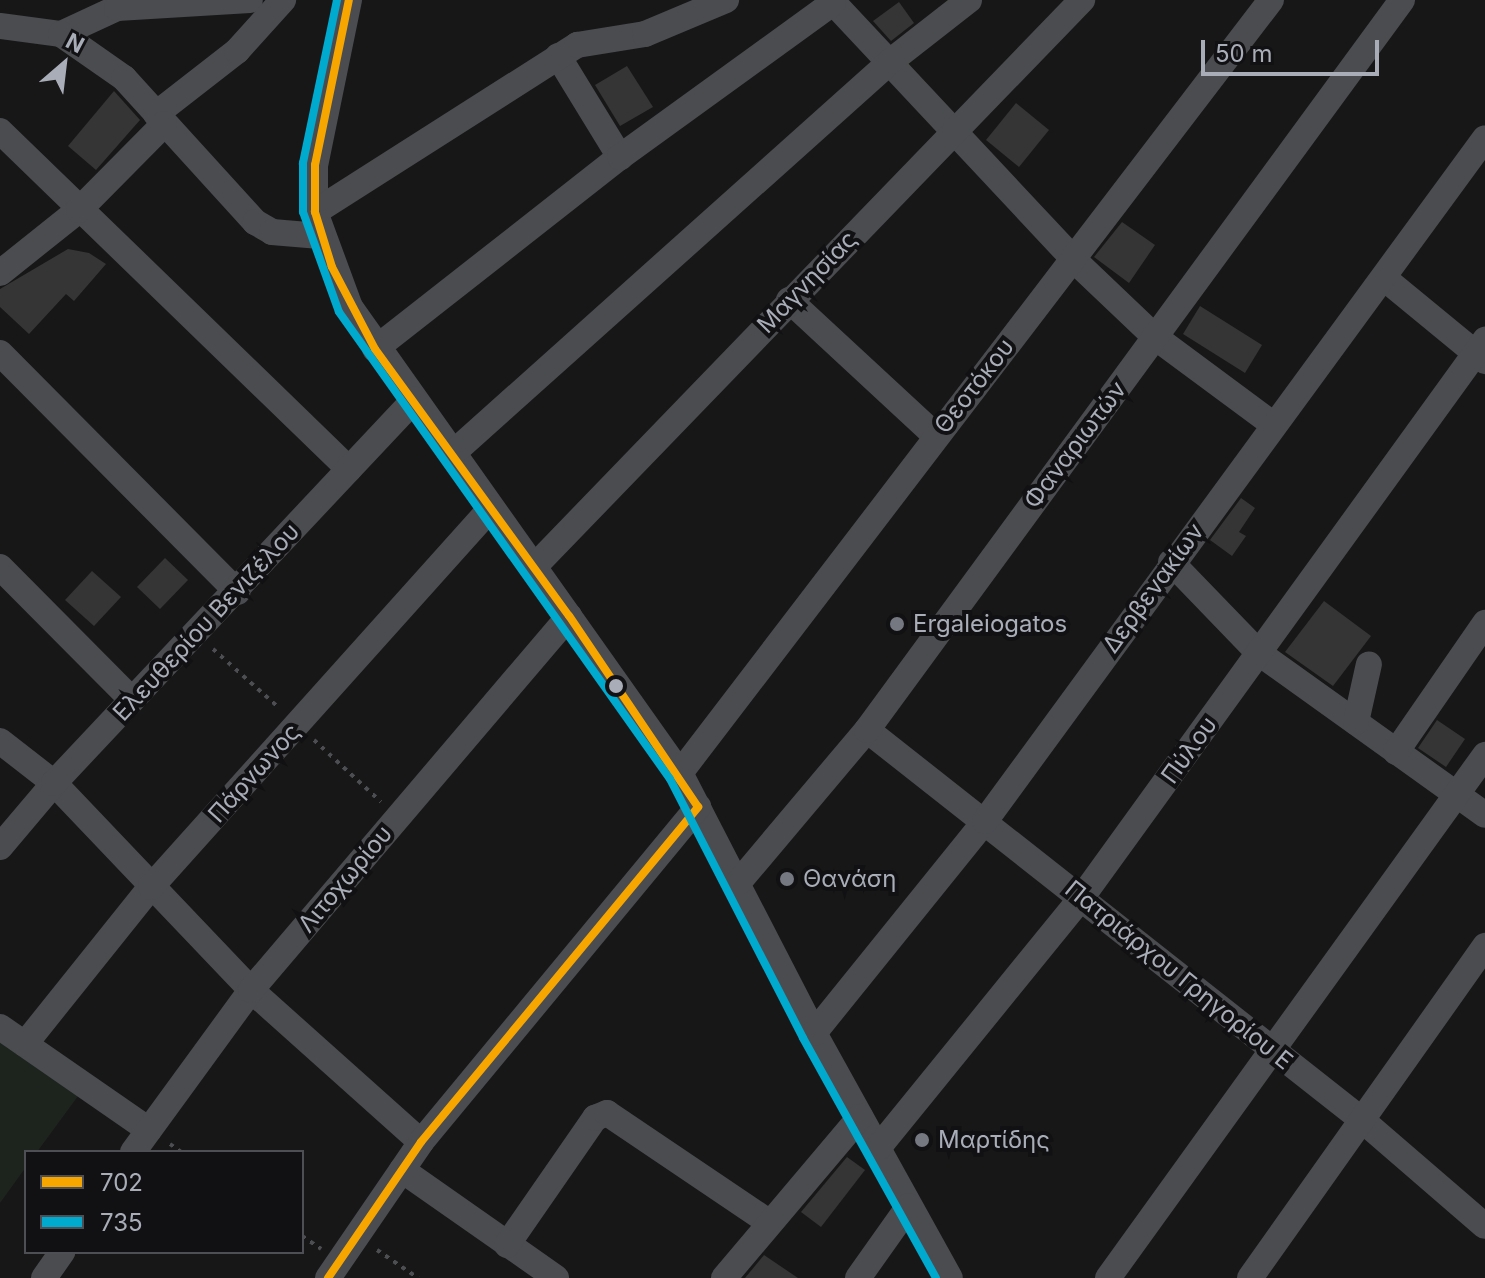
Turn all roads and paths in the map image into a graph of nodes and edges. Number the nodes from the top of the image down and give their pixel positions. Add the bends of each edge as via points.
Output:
1 (239, 0) edge
2 (250, 0) edge
3 (283, 0) edge
4 (349, 0) edge
5 (726, 0) edge
6 (969, 0) edge
7 (1082, 0) edge
8 (1271, 0) edge
9 (1402, 0) edge
10 (832, 2) edge
11 (117, 4) edge
12 (0, 26) edge
13 (61, 34) junction
14 (558, 56) junction
15 (891, 61) junction
16 (160, 119) junction
17 (0, 131) edge
18 (954, 132) junction
19 (1485, 138) edge
20 (620, 157) junction
21 (79, 210) junction
22 (317, 224) junction
23 (1073, 259) junction
24 (0, 273) edge
25 (1384, 278) junction
26 (789, 300) junction
27 (1155, 337) junction
28 (375, 349) junction
29 (1481, 351) edge
30 (0, 353) edge
31 (414, 400) junction
32 (1274, 425) junction
33 (936, 436) junction
34 (452, 454) junction
35 (349, 469) junction
36 (491, 508) junction
37 (1171, 562) junction
38 (0, 567) edge
39 (534, 567) junction
40 (237, 592) junction
41 (569, 616) junction
42 (1485, 623) edge
43 (1259, 653) junction
44 (1369, 664) dead end
45 (132, 700) junction
46 (1356, 722) junction
47 (867, 730) junction
48 (0, 741) edge
49 (1396, 752) junction
50 (1485, 755) edge
51 (680, 773) junction
52 (54, 783) junction
53 (1458, 793) junction
54 (698, 807) junction
55 (1485, 815) edge
56 (985, 821) junction
57 (0, 847) edge
58 (738, 883) junction
59 (151, 887) junction
60 (1082, 897) junction
61 (1485, 946) edge
62 (251, 990) junction
63 (0, 1027) edge
64 (814, 1033) junction
65 (25, 1044) junction
66 (1273, 1053) junction
67 (860, 1117) junction
68 (1362, 1120) junction
69 (149, 1130) junction
70 (421, 1142) junction
71 (878, 1148) junction
72 (134, 1150) edge
73 (402, 1170) junction
74 (909, 1206) junction
75 (767, 1221) junction
76 (1485, 1226) edge
77 (357, 1236) junction
78 (507, 1245) junction
79 (61, 1254) edge
80 (44, 1278) edge
81 (328, 1278) edge
82 (418, 1278) edge
83 (556, 1278) edge
84 (724, 1278) edge
85 (858, 1278) edge
86 (950, 1278) edge
87 (1108, 1278) edge
88 (1250, 1278) edge

1 - 2 street
1 - 11 street
3 - 16 street via 237,51
4 - 22 street via 315,165
5 - 14 street via 645,34 577,45
6 - 15 street
7 - 18 street, Μαγνησίας
8 - 23 street, Θεοτόκου
9 - 27 street, Φαναριωτών
10 - 15 street
10 - 20 street
11 - 13 street
12 - 13 street
13 - 16 street via 105,61
14 - 20 street
14 - 22 street
15 - 18 street
15 - 34 street
16 - 21 street
16 - 22 street via 255,222 272,232
17 - 21 street
18 - 23 street
18 - 26 street, Μαγνησίας
19 - 25 street, Δερβενακίων
20 - 28 street
21 - 24 street
21 - 35 street
22 - 28 street via 350,307
23 - 27 street
23 - 33 street, Θεοτόκου
25 - 29 street
25 - 32 street, Δερβενακίων
26 - 33 street
26 - 39 street, Μαγνησίας
27 - 32 street
27 - 47 street, Φαναριωτών
28 - 31 street
29 - 43 street, Πύλου
30 - 40 street
31 - 34 street
31 - 35 street, Ελευθερίου Βενιζέλου
32 - 37 street, Δερβενακίων
33 - 51 street, Θεοτόκου
34 - 36 street
35 - 40 street, Ελευθερίου Βενιζέλου
36 - 39 street
36 - 59 street, Πάρνωνος
37 - 43 street
37 - 56 street, Δερβενακίων
38 - 45 street
39 - 41 street
40 - 45 street, Ελευθερίου Βενιζέλου
41 - 51 street
41 - 62 street, Λιτοχωρίου
42 - 49 street
43 - 46 street
43 - 60 street, Πύλου
44 - 46 street
45 - 52 street, Ελευθερίου Βενιζέλου
46 - 49 street
47 - 56 street, Πατριάρχου Γρηγορίου Ε
47 - 58 street, Φαναριωτών
48 - 52 street
49 - 53 street
50 - 53 street
51 - 54 street
52 - 57 street, Ελευθερίου Βενιζέλου
52 - 59 street
53 - 55 street
53 - 66 street
54 - 58 street
54 - 70 street
56 - 60 street, Πατριάρχου Γρηγορίου Ε
56 - 64 street, Δερβενακίων
58 - 64 street
59 - 62 street
59 - 65 street, Πάρνωνος
60 - 66 street, Πατριάρχου Γρηγορίου Ε
60 - 71 street, Πύλου
61 - 68 street
62 - 69 street, Λιτοχωρίου
62 - 70 street
63 - 65 street
64 - 67 street
65 - 69 street
66 - 68 street, Πατριάρχου Γρηγορίου Ε
66 - 87 street
67 - 71 street
67 - 75 street
68 - 76 street, Πατριάρχου Γρηγορίου Ε
68 - 88 street
69 - 72 street, Λιτοχωρίου
70 - 73 street
71 - 74 street
73 - 77 street
73 - 78 street
74 - 85 street
74 - 86 street
75 - 78 street via 607,1113 595,1118
75 - 84 street
77 - 81 street
77 - 82 path
78 - 83 street
79 - 80 street

